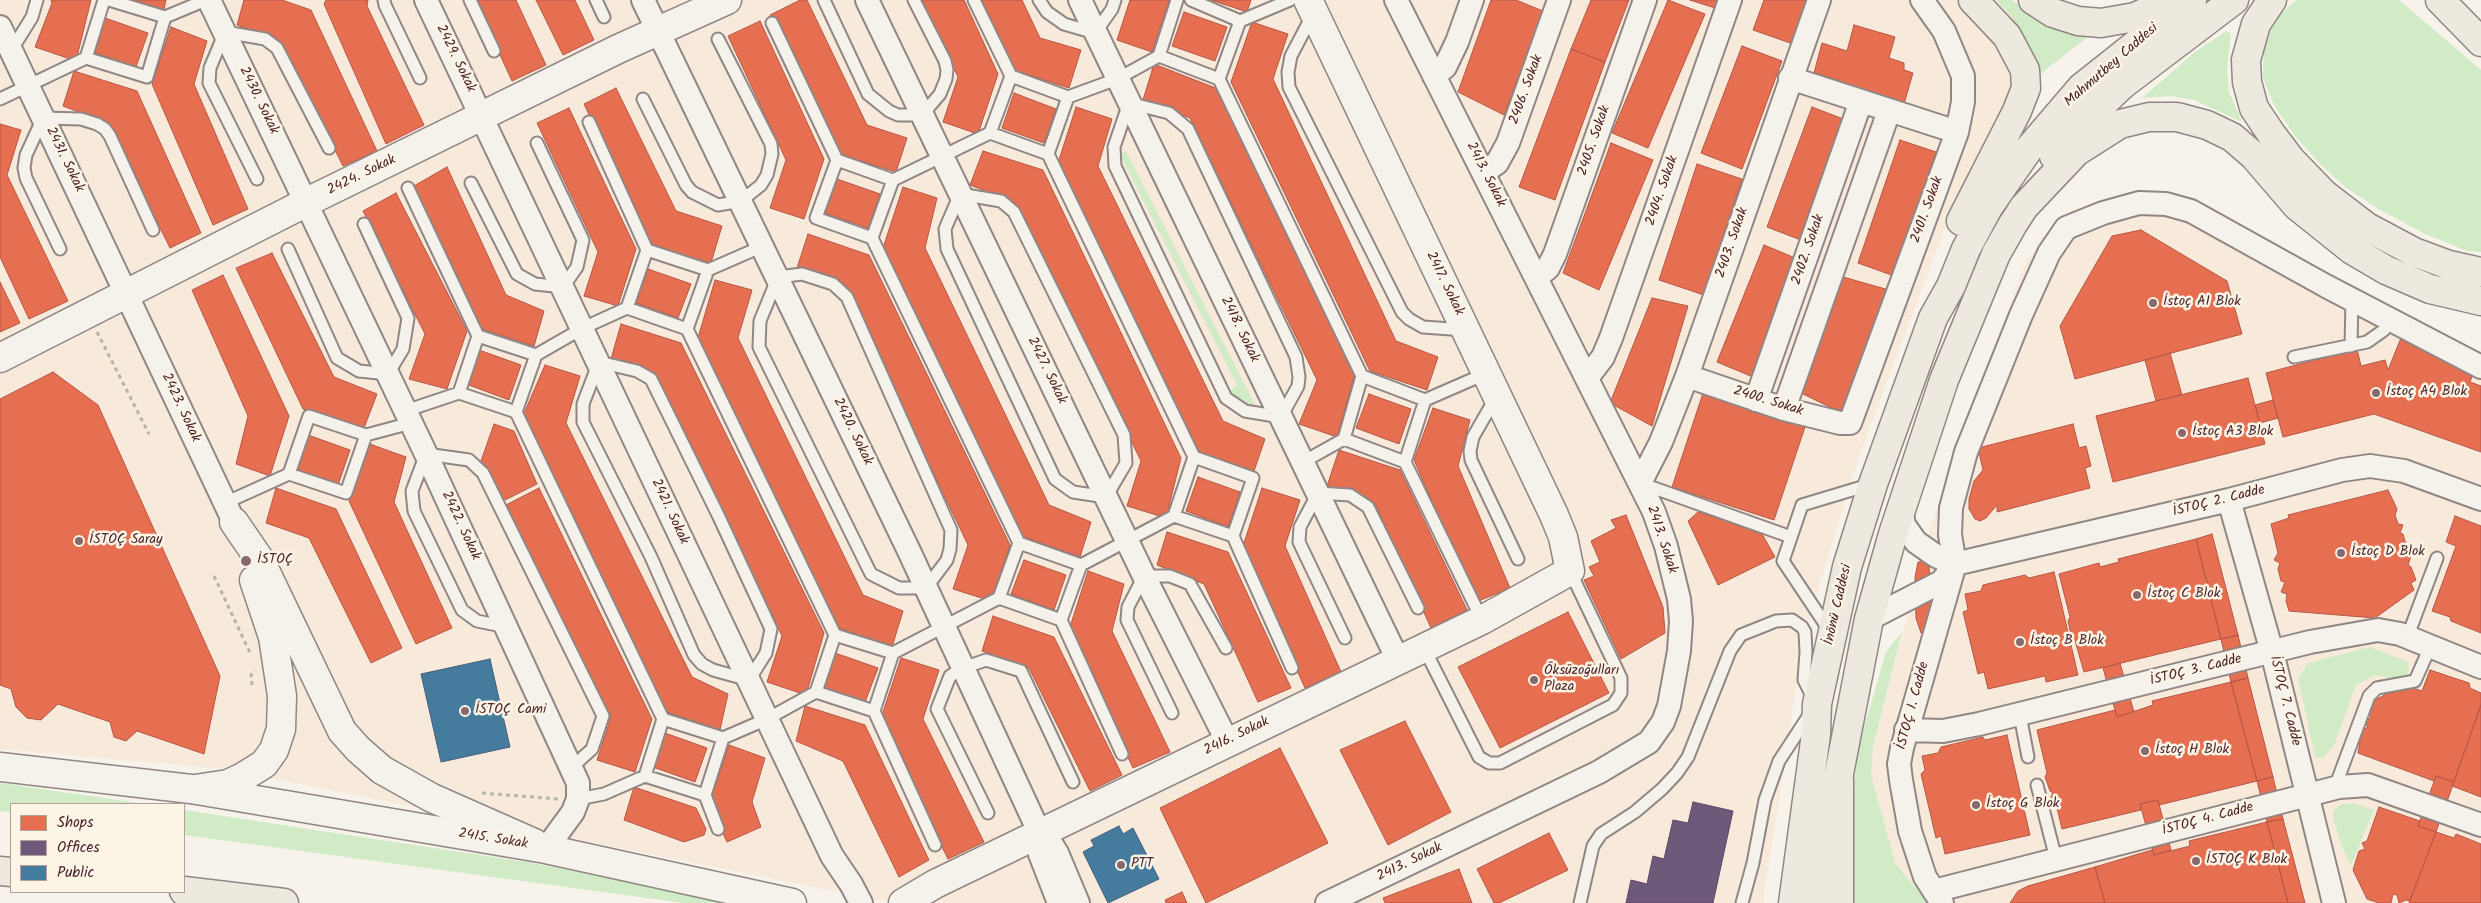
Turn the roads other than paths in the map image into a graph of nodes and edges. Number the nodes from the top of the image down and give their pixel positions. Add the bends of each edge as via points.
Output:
1 (37, 0) edge
2 (104, 0) edge
3 (109, 0) edge
4 (208, 0) edge
5 (384, 0) edge
6 (426, 0) edge
7 (470, 0) edge
8 (596, 0) edge
9 (643, 0) edge
10 (727, 0) edge
11 (824, 0) edge
12 (867, 0) edge
13 (914, 0) edge
14 (974, 0) edge
15 (1039, 0) edge
16 (1080, 0) edge
17 (1115, 0) edge
18 (1177, 0) edge
19 (1191, 0) edge
20 (1396, 0) edge
21 (1472, 0) edge
22 (1559, 0) edge
23 (1645, 0) edge
24 (1730, 0) edge
25 (1819, 0) edge
26 (1922, 0) edge
27 (1973, 0) edge
28 (2033, 0) edge
29 (2167, 0) edge
30 (2192, 0) edge
31 (2234, 0) edge
32 (2272, 0) edge
33 (2440, 0) edge
34 (2462, 0) edge
35 (1304, 4) edge
36 (2481, 16) edge
37 (165, 17) junction
38 (604, 17) dead end
39 (1240, 21) junction
40 (772, 23) dead end
41 (0, 27) edge
42 (659, 31) junction
43 (225, 32) junction
44 (1095, 33) junction
45 (718, 39) dead end
46 (2481, 42) edge
47 (6, 50) edge
48 (494, 51) dead end
49 (1159, 56) junction
50 (86, 58) junction
51 (1011, 76) junction
52 (1434, 76) junction
53 (420, 78) dead end
54 (1790, 78) junction
55 (1117, 79) junction
56 (1219, 79) junction
57 (28, 86) junction
58 (1068, 97) junction
59 (0, 99) edge
60 (643, 99) dead end
61 (1861, 101) junction
62 (1129, 103) junction
63 (1889, 111) junction
64 (922, 114) junction
65 (43, 118) junction
66 (484, 118) junction
67 (589, 122) dead end
68 (1957, 132) junction
69 (990, 134) junction
70 (537, 143) dead end
71 (329, 148) dead end
72 (1048, 154) junction
73 (942, 157) junction
74 (837, 160) junction
75 (1484, 172) junction
76 (257, 179) dead end
77 (893, 180) junction
78 (471, 183) dead end
79 (408, 188) dead end
80 (960, 194) junction
81 (741, 201) junction
82 (307, 202) junction
83 (2024, 207) junction
84 (364, 224) dead end
85 (153, 230) dead end
86 (872, 238) junction
87 (762, 246) junction
88 (60, 249) dead end
89 (288, 249) dead end
90 (647, 250) junction
91 (708, 270) junction
92 (2481, 272) edge
93 (778, 277) junction
94 (1537, 277) junction
95 (563, 287) junction
96 (128, 293) junction
97 (2352, 300) junction
98 (2481, 301) edge
99 (627, 308) junction
100 (1933, 318) junction
101 (2391, 320) junction
102 (582, 328) junction
103 (687, 329) junction
104 (1466, 330) junction
105 (478, 336) junction
106 (2351, 346) junction
107 (536, 355) junction
108 (2294, 357) dead end
109 (0, 358) edge
110 (599, 362) junction
111 (2481, 366) edge
112 (388, 374) junction
113 (1362, 376) junction
114 (1687, 376) junction
115 (1587, 378) junction
116 (1492, 384) junction
117 (459, 393) junction
118 (1425, 400) junction
119 (1756, 400) junction
120 (1784, 409) junction
121 (516, 412) junction
122 (408, 417) junction
123 (1281, 417) junction
124 (1850, 424) joint
125 (366, 435) junction
126 (1344, 438) junction
127 (426, 454) junction
128 (1194, 457) junction
129 (1303, 462) junction
130 (1405, 462) junction
131 (289, 474) junction
132 (1640, 483) junction
133 (1873, 484) junction
134 (1318, 493) junction
135 (1106, 497) junction
136 (2481, 499) edge
137 (2229, 500) junction
138 (1901, 508) junction
139 (230, 512) junction
140 (1174, 516) junction
141 (1233, 536) junction
142 (1791, 537) junction
143 (1127, 541) junction
144 (1019, 543) junction
145 (2437, 558) dead end
146 (1518, 559) dead end
147 (1955, 564) junction
148 (1081, 565) junction
149 (1570, 571) junction
150 (1144, 576) junction
151 (926, 588) junction
152 (999, 598) junction
153 (1418, 608) dead end
154 (1869, 619) junction
155 (1061, 620) junction
156 (1482, 620) junction
157 (944, 626) junction
158 (507, 627) junction
159 (1832, 634) junction
160 (835, 635) junction
161 (1345, 638) dead end
162 (2407, 638) junction
163 (2430, 646) junction
164 (1226, 648) dead end
165 (1424, 648) junction
166 (2272, 652) junction
167 (893, 653) junction
168 (1398, 660) junction
169 (2481, 667) edge
170 (963, 668) junction
171 (1292, 668) dead end
172 (749, 680) junction
173 (816, 692) junction
174 (1817, 704) junction
175 (874, 711) junction
176 (1172, 713) dead end
177 (2020, 714) junction
178 (663, 719) junction
179 (767, 719) junction
180 (1906, 730) junction
181 (723, 738) junction
182 (1227, 741) junction
183 (1122, 754) dead end
184 (2028, 756) dead end
185 (0, 767) edge
186 (571, 768) junction
187 (644, 776) junction
188 (1839, 780) junction
189 (1073, 782) dead end
190 (2037, 785) dead end
191 (2339, 787) junction
192 (191, 789) junction
193 (2307, 794) junction
194 (705, 795) junction
195 (568, 799) junction
196 (988, 813) dead end
197 (2481, 825) edge
198 (718, 829) dead end
199 (1040, 834) junction
200 (935, 845) dead end
201 (546, 849) junction
202 (2056, 859) junction
203 (185, 891) edge
204 (1938, 897) edge
205 (284, 903) edge
206 (792, 903) edge
207 (861, 903) edge
208 (904, 903) edge
209 (1058, 903) edge
210 (1078, 903) edge
211 (1327, 903) edge
212 (1580, 903) edge
213 (1742, 903) edge
214 (1792, 903) edge
215 (1821, 903) edge
216 (1839, 903) edge
217 (2334, 903) edge

1 - 47 lane via 32,17
2 - 50 lane
3 - 37 lane
4 - 37 lane
4 - 43 street, 2430. Sokak
5 - 53 lane
6 - 66 street, 2429. Sokak
7 - 48 lane
8 - 38 lane
9 - 42 street, 2420. Sokak
10 - 42 street, 2424. Sokak
11 - 64 lane via 868,94 898,115
12 - 64 street, 2427. Sokak
13 - 64 lane via 945,60 946,70 944,87
14 - 51 lane
15 - 44 lane via 1047,12 1064,24
16 - 44 street, 2418. Sokak
17 - 44 lane
18 - 49 lane
19 - 39 lane
20 - 52 street, 2413. Sokak
21 - 52 street via 1445,67
22 - 75 street, 2406. Sokak via 1508,143 1497,163
23 - 94 street, 2405. Sokak via 1555,254 1548,268
24 - 115 street, 2404. Sokak via 1611,338 1603,357
25 - 54 street, 2403. Sokak
26 - 68 street, 2401. Sokak via 1944,31 1963,76 1964,102
27 - 100 highway via 2007,36 2026,70 2026,88 2018,111 1951,241 1938,285
28 - 29 highway via 2053,13 2078,21 2101,23 2135,16
30 - 100 highway, Mahmutbey Caddesi via 2081,88 2040,136 1989,206
31 - 83 highway, Mahmutbey Caddesi via 2122,85 2080,125 2050,160
32 - 92 highway via 2256,24 2246,60 2246,82 2254,108 2291,160 2324,194 2367,227 2414,252
33 - 46 highway
34 - 36 highway
35 - 39 lane
35 - 104 street, 2417. Sokak
35 - 104 lane via 1288,72 1289,87 1402,312 1423,327
37 - 50 lane via 147,76
39 - 56 lane
40 - 74 lane
41 - 47 street, 2431. Sokak
42 - 66 street, 2424. Sokak
42 - 81 street, 2420. Sokak
43 - 71 lane via 265,39 277,48
43 - 76 lane via 210,68 209,83
43 - 82 street, 2430. Sokak
44 - 55 street, 2418. Sokak
45 - 81 lane via 771,144 767,175 761,185
47 - 57 street, 2431. Sokak
49 - 55 lane
49 - 56 lane
50 - 57 lane
51 - 58 lane
51 - 69 lane
52 - 75 street, 2413. Sokak
54 - 61 street
54 - 114 street, 2403. Sokak
55 - 58 lane
55 - 62 street, 2418. Sokak
56 - 113 lane
57 - 59 lane
57 - 65 street, 2431. Sokak
58 - 72 lane
60 - 81 lane via 692,192 718,206
61 - 63 street
61 - 119 street, 2402. Sokak
62 - 123 street, 2418. Sokak
62 - 123 lane via 1114,147 1115,166 1226,398 1236,407 1254,414
62 - 123 lane via 1170,114 1188,129 1296,357 1298,386
63 - 68 street
63 - 120 street
64 - 73 street, 2427. Sokak
65 - 85 lane via 81,119 105,129
65 - 88 lane via 26,155 24,168
65 - 96 street, 2431. Sokak
66 - 82 street, 2424. Sokak
66 - 95 street, 2421. Sokak
67 - 90 lane
68 - 124 street, 2401. Sokak
69 - 72 lane
69 - 73 lane
70 - 95 lane via 583,240 577,268
72 - 128 lane
73 - 77 lane
73 - 80 street, 2427. Sokak
74 - 77 lane
74 - 86 lane via 816,218
75 - 94 street, 2413. Sokak
77 - 86 lane
78 - 95 lane via 517,274 535,284
79 - 105 lane
80 - 135 street, 2427. Sokak
80 - 135 lane via 945,229 947,249 1055,479 1073,492
80 - 135 lane via 995,198 1014,212 1124,435 1126,463
81 - 87 street, 2420. Sokak
82 - 96 street, 2424. Sokak
82 - 112 street, 2422. Sokak
83 - 98 highway via 2076,152 2097,137 2120,124 2177,117 2208,124 2232,137 2254,156 2297,206 2352,250 2386,270 2430,289
83 - 138 highway via 1996,254 1972,309 1944,380
84 - 112 lane via 408,318 402,349
86 - 144 lane
87 - 91 lane
87 - 93 street, 2420. Sokak
89 - 112 lane via 337,358 359,370
90 - 91 lane
90 - 99 lane
91 - 103 lane
93 - 151 street, 2420. Sokak
93 - 151 lane via 760,321 760,347 871,574 899,588
93 - 151 lane via 802,274 833,284 847,297 951,530 946,560
94 - 115 street, 2413. Sokak
95 - 102 street, 2421. Sokak
96 - 109 street, 2424. Sokak
96 - 139 street, 2423. Sokak
97 - 101 street
97 - 106 lane
97 - 147 street via 2191,211 2166,204 2139,203 2066,228 2049,253 2021,315 1966,452 1951,508 1950,535
99 - 102 lane
99 - 103 lane
100 - 133 highway, İnönü Caddesi
101 - 106 lane via 2376,338
101 - 111 street
102 - 107 lane
102 - 110 street, 2421. Sokak
103 - 160 lane
104 - 116 street, 2417. Sokak
105 - 107 lane
105 - 117 lane
106 - 108 lane
107 - 121 lane
110 - 172 street, 2421. Sokak
110 - 172 lane via 583,404 583,422 651,557 694,655 713,670
110 - 172 lane via 637,371 651,379 719,517 771,629 766,653
112 - 122 street, 2422. Sokak
113 - 118 lane
113 - 126 lane
114 - 119 street, 2400. Sokak
114 - 132 street, 2403. Sokak via 1661,442
115 - 132 street, 2413. Sokak
116 - 118 lane
116 - 146 lane via 1470,451 1471,460
116 - 149 street, 2417. Sokak via 1563,537
117 - 121 lane
117 - 122 lane
118 - 130 lane
119 - 120 street, 2400. Sokak
120 - 124 street, 2400. Sokak
121 - 178 lane
122 - 125 lane
122 - 127 street, 2422. Sokak
123 - 129 street, 2418. Sokak
125 - 131 lane via 346,493
125 - 131 lane via 308,416
126 - 129 lane
126 - 130 lane
127 - 158 street, 2422. Sokak
127 - 158 lane via 412,491 414,511 462,610 485,624
127 - 186 lane via 469,460 483,473 603,716 592,749
128 - 140 lane
128 - 141 lane via 1253,478
129 - 134 street, 2418. Sokak
130 - 156 lane
131 - 139 lane
132 - 142 lane
132 - 211 street, 2413. Sokak via 1666,546 1681,621 1669,706 1663,722 1649,742 1598,772
133 - 142 lane via 1802,505
133 - 159 highway, İnönü Caddesi via 1847,567
134 - 153 lane via 1350,495 1368,507
134 - 161 lane via 1300,527 1299,542
134 - 168 street, 2418. Sokak
135 - 143 street, 2427. Sokak
136 - 137 street, İSTOÇ 2. Cadde via 2404,471 2370,466 2342,470
137 - 147 street, İSTOÇ 2. Cadde
137 - 166 street, İSTOÇ 7. Cadde
138 - 147 street via 1904,525 1916,542
138 - 154 highway
139 - 192 street via 272,637 282,696 281,728 274,750 264,764 228,784
139 - 201 street via 260,560 342,730 358,749 382,770 432,798
140 - 141 lane
140 - 143 lane
141 - 171 lane
142 - 159 lane via 1783,561
143 - 148 lane
143 - 150 street, 2427. Sokak
144 - 148 lane
144 - 152 lane
145 - 162 lane
147 - 154 street via 1941,582
147 - 180 street, İSTOÇ 1. Cadde
148 - 155 lane
149 - 156 street, 2416. Sokak
149 - 165 lane via 1621,678 1618,700 1604,709 1500,763 1490,763 1480,757
150 - 164 lane via 1170,576 1190,584
150 - 176 lane via 1128,607 1127,620
150 - 182 street, 2427. Sokak
151 - 157 street, 2420. Sokak
152 - 155 lane
152 - 157 lane
154 - 188 highway
155 - 183 lane
156 - 165 street, 2416. Sokak
157 - 167 lane
157 - 170 street, 2420. Sokak
158 - 186 street, 2422. Sokak
159 - 174 highway, İnönü Caddesi
160 - 167 lane
160 - 173 lane
162 - 163 street, İSTOÇ 3. Cadde
162 - 166 street, İSTOÇ 3. Cadde via 2378,630
163 - 169 street, İSTOÇ 3. Cadde
163 - 191 lane via 2415,681 2377,688 2369,696 2338,779
165 - 168 street, 2416. Sokak
166 - 177 street, İSTOÇ 3. Cadde
166 - 193 street, İSTOÇ 7. Cadde
167 - 175 lane
168 - 182 street, 2416. Sokak
170 - 189 lane via 986,660 1021,671
170 - 196 lane via 950,676 937,709
170 - 199 street, 2420. Sokak
172 - 179 street, 2421. Sokak
173 - 175 lane
173 - 179 lane
174 - 212 lane via 1804,680 1806,652 1802,627 1792,620 1776,621 1741,635 1730,651 1688,757 1662,789 1601,834 1593,846
174 - 213 lane via 1779,761 1764,800
174 - 214 highway, İnönü Caddesi via 1816,734
175 - 200 lane
177 - 180 street, İSTOÇ 3. Cadde via 1943,731
177 - 184 lane
178 - 181 lane
178 - 187 lane
179 - 181 lane
179 - 207 street, 2421. Sokak via 832,856
180 - 204 street, İSTOÇ 1. Cadde via 1899,764 1905,807 1925,876
181 - 194 lane
182 - 199 street, 2416. Sokak
185 - 192 street
186 - 195 street, 2422. Sokak via 578,783
187 - 194 lane
187 - 195 lane via 604,794
188 - 215 highway via 1830,820
188 - 216 highway
190 - 202 lane
191 - 193 street, İSTOÇ 4. Cadde
191 - 197 street, İSTOÇ 4. Cadde via 2368,785
192 - 201 street, 2415. Sokak
193 - 202 street, İSTOÇ 4. Cadde
193 - 217 street, İSTOÇ 7. Cadde
194 - 198 lane
195 - 201 street via 573,812
199 - 208 street, 2416. Sokak
199 - 209 street via 1040,854
199 - 210 street via 1049,840 1057,853
201 - 206 street, 2415. Sokak
202 - 204 street, İSTOÇ 4. Cadde
203 - 205 highway

